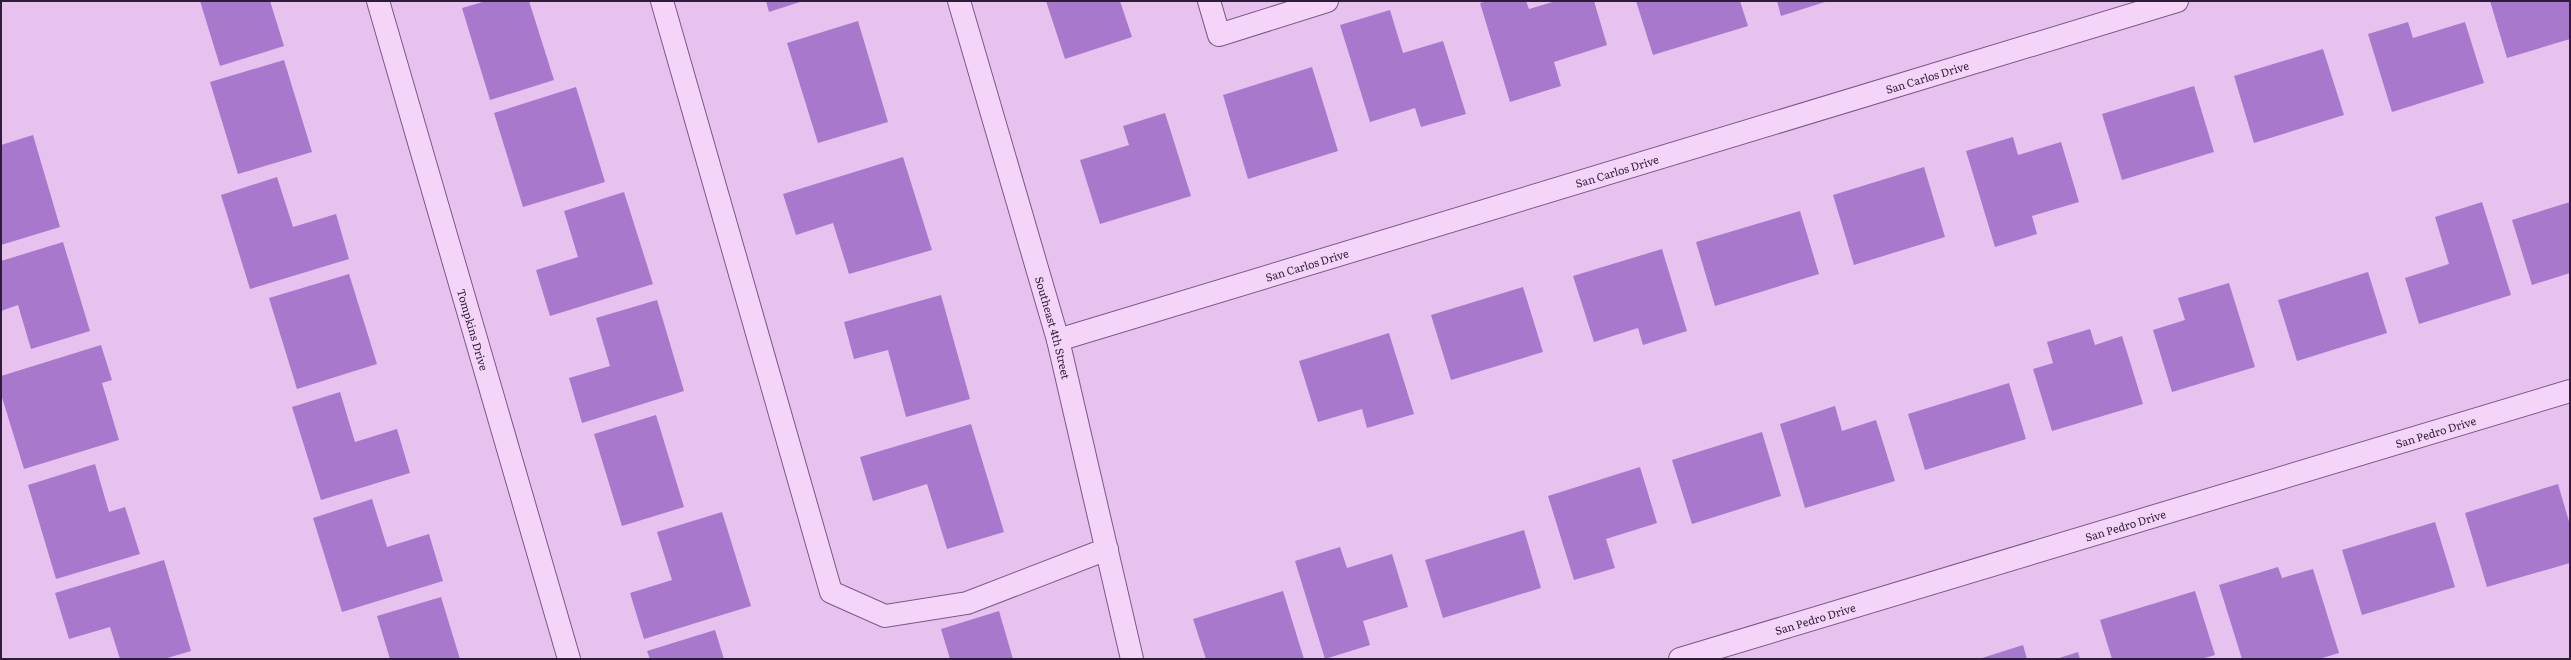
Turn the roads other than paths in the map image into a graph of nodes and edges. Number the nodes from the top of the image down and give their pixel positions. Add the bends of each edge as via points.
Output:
1 (378, 1) edge
2 (662, 1) edge
3 (959, 1) edge
4 (1209, 1) edge
5 (1327, 1) edge
6 (2177, 1) edge
7 (1058, 340) junction
8 (2570, 391) edge
9 (1106, 548) junction
10 (569, 659) edge
11 (1132, 659) edge
12 (1680, 659) edge

1 - 10 street, Tompkins Drive
2 - 9 street via 831,592 885,616 967,603
3 - 7 street, Southeast 4th Street
4 - 5 street via 1219,35
6 - 7 street, San Carlos Drive
7 - 9 street, Southeast 4th Street
8 - 12 street, San Pedro Drive
9 - 11 street, Southeast 4th Street

